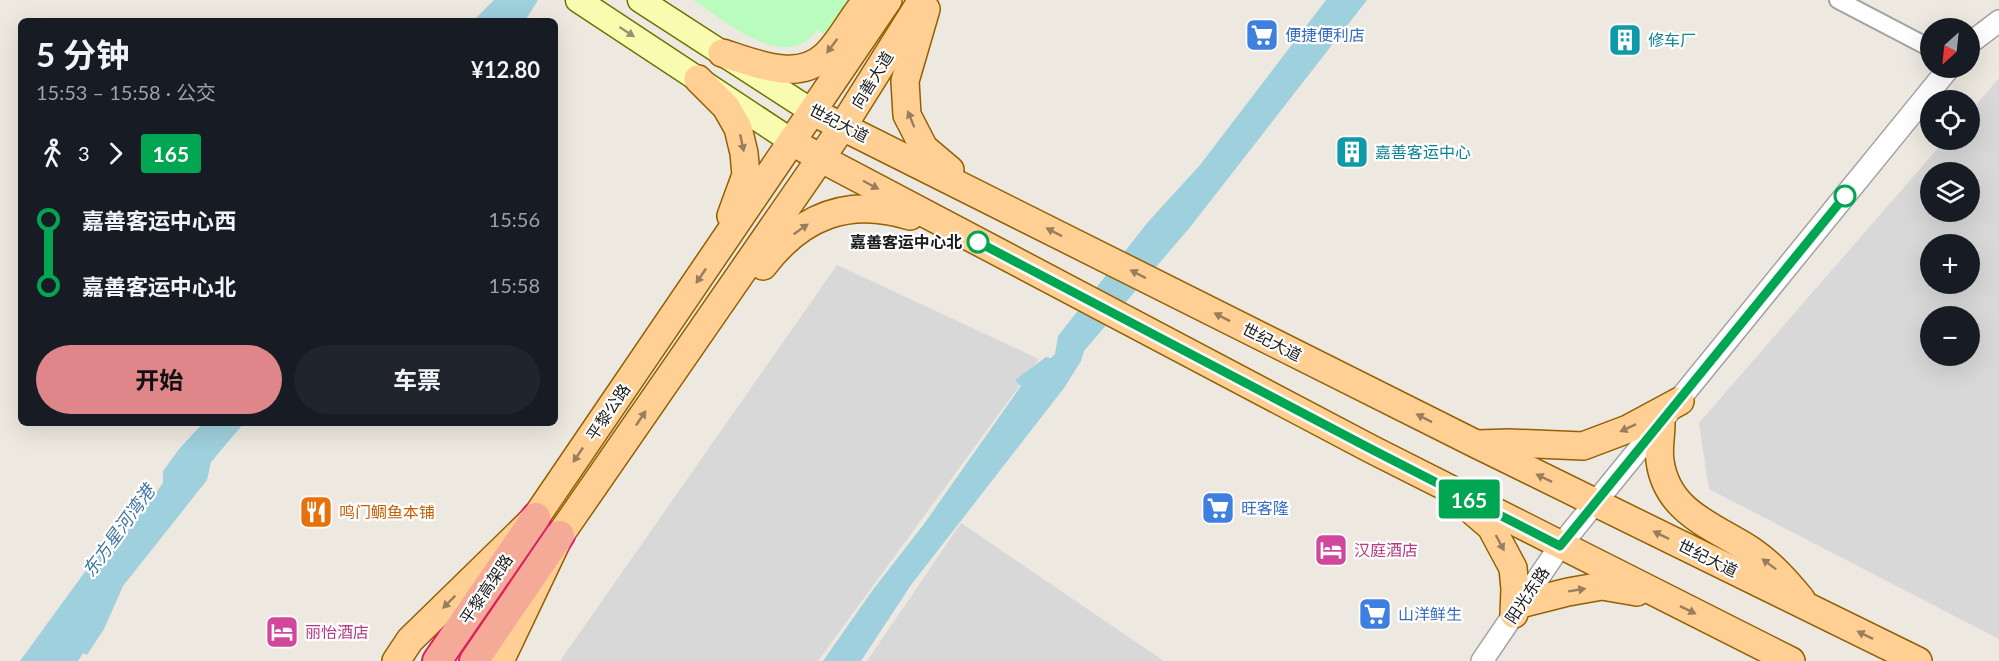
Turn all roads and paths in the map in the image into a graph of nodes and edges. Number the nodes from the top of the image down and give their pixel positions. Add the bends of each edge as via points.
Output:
1 (578, 0) edge
2 (640, 0) edge
3 (867, 0) edge
4 (888, 0) edge
5 (922, 0) edge
6 (928, 0) edge
7 (1838, 0) edge
8 (1999, 21) edge
9 (1980, 35) edge
10 (1920, 43) edge
11 (722, 53) junction
12 (1941, 78) edge
13 (698, 79) junction
14 (813, 112) junction
15 (843, 126) junction
16 (793, 142) junction
17 (820, 158) junction
18 (976, 193) junction
19 (957, 231) junction
20 (723, 244) junction
21 (702, 329) junction
22 (1680, 401) junction
23 (1661, 424) junction
24 (1476, 444) junction
25 (1371, 449) junction
26 (1597, 504) junction
27 (536, 516) junction
28 (560, 536) junction
29 (1560, 546) junction
30 (1662, 597) junction
31 (1808, 607) junction
32 (1517, 609) junction
33 (396, 661) edge
34 (437, 661) edge
35 (474, 661) edge
36 (500, 661) edge
37 (1482, 661) edge
38 (1791, 661) edge
39 (1918, 661) edge

1 -> 13 main road
2 - 11 main road, 世纪大道
3 -> 11 main road via 824,57 802,69 775,68
4 - 14 main road, 向善大道
5 - 15 main road, 向善大道
18 -> 6 main road via 924,148 907,115 905,81
7 - 10 street
8 - 9 street
11 - 14 main road, 世纪大道
12 - 22 street, 阳光东路
13 - 16 main road
13 -> 20 main road via 726,107 738,128 744,153 746,175
14 - 15 main road, 世纪大道
14 - 16 main road, 向善大道
15 - 17 main road, 向善大道
15 - 18 main road, 世纪大道
16 - 17 main road
16 - 20 main road, 平黎公路
17 -> 19 main road
17 - 21 main road, 平黎公路
24 -> 18 main road, 世纪大道
21 -> 19 main road via 734,303 779,245 831,213 865,208 894,211
19 - 25 main road
20 -> 27 main road, 平黎公路
28 -> 21 main road, 平黎公路
22 - 23 street, 阳光东路
22 -> 24 main road via 1628,429 1584,446
23 - 26 street, 阳光东路
31 -> 23 main road via 1777,570 1697,519 1676,501 1660,461
26 -> 24 main road, 世纪大道
25 - 29 main road
25 -> 32 main road via 1390,468 1466,506 1491,527 1513,568
26 - 29 street, 阳光东路
31 -> 26 main road, 世纪大道
27 -> 33 main road, 平黎公路 via 410,640
27 - 34 highway, 平黎高架路
28 - 35 highway, 平黎高架路
28 - 36 main road, 平黎公路
29 - 30 main road
29 - 32 street, 阳光东路
32 -> 30 main road via 1568,592 1602,586
30 -> 38 main road
39 -> 31 main road, 世纪大道
32 - 37 street, 阳光东路

